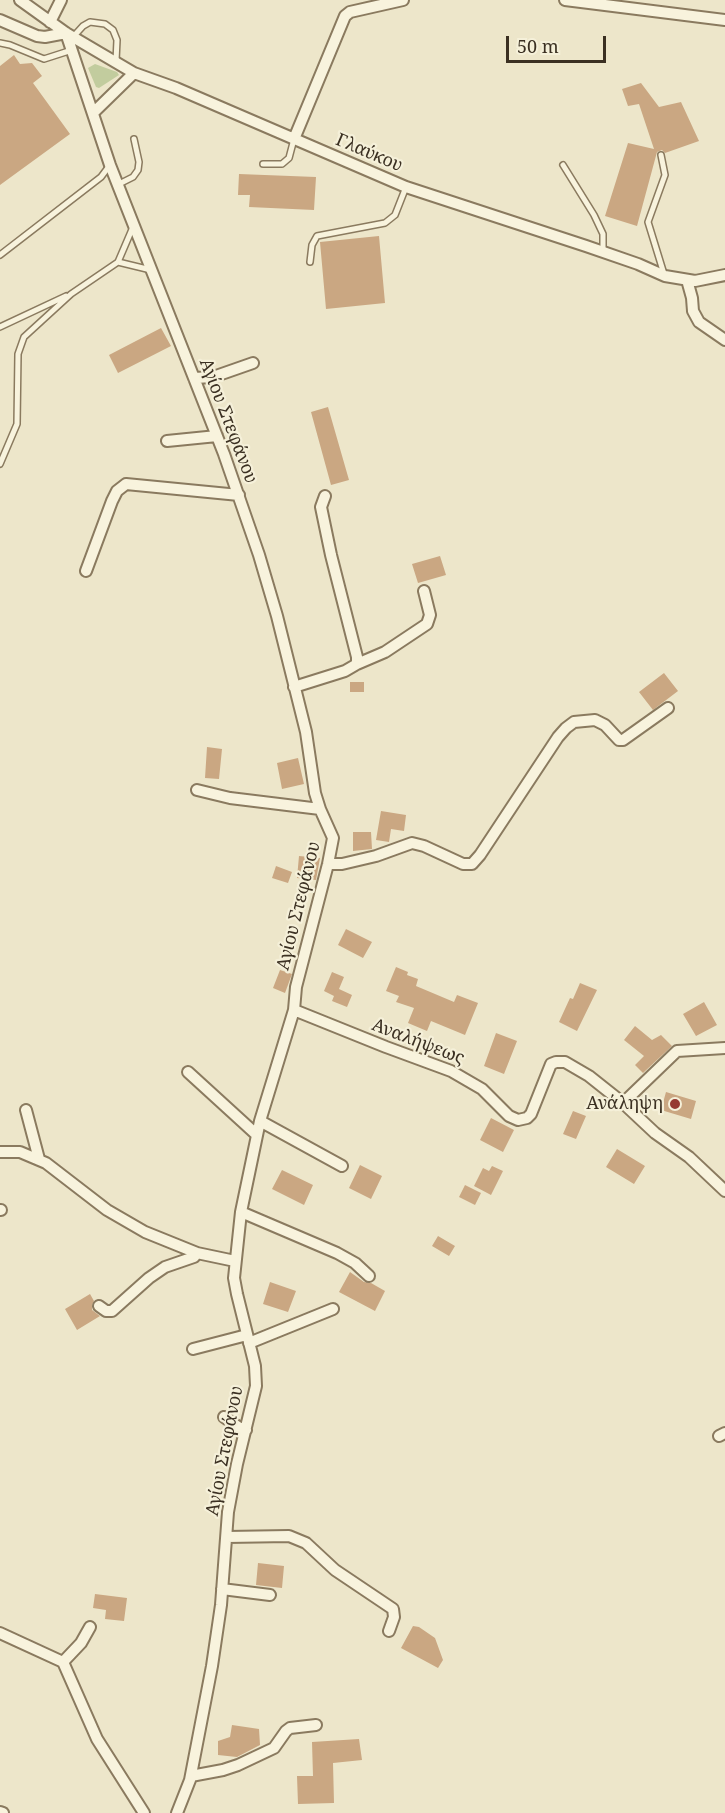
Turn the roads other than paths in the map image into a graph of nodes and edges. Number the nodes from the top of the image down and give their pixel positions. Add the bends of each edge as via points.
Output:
1 (20, 0) edge
2 (61, 0) edge
3 (403, 0) edge
4 (565, 0) edge
5 (0, 20) edge
6 (725, 20) edge
7 (50, 22) junction
8 (69, 35) junction
9 (0, 43) edge
10 (72, 50) junction
11 (116, 63) junction
12 (134, 73) junction
13 (93, 112) junction
14 (134, 139) dead end
15 (294, 140) junction
16 (661, 155) dead end
17 (263, 164) dead end
18 (110, 165) junction
19 (563, 165) dead end
20 (117, 185) junction
21 (406, 187) junction
22 (133, 226) junction
23 (603, 252) junction
24 (0, 255) edge
25 (118, 262) junction
26 (310, 262) dead end
27 (151, 270) junction
28 (725, 274) edge
29 (665, 276) junction
30 (687, 280) junction
31 (71, 294) junction
32 (0, 327) edge
33 (725, 340) edge
34 (253, 363) dead end
35 (194, 378) junction
36 (217, 436) junction
37 (167, 441) dead end
38 (0, 464) edge
39 (239, 495) junction
40 (325, 496) dead end
41 (86, 571) dead end
42 (424, 591) dead end
43 (357, 664) junction
44 (294, 687) junction
45 (668, 708) dead end
46 (196, 790) dead end
47 (320, 809) junction
48 (328, 864) junction
49 (294, 1010) junction
50 (725, 1047) edge
51 (188, 1072) dead end
52 (623, 1103) junction
53 (26, 1110) dead end
54 (260, 1121) junction
55 (257, 1135) junction
56 (0, 1152) edge
57 (39, 1159) junction
58 (342, 1166) dead end
59 (725, 1191) edge
60 (241, 1212) junction
61 (197, 1253) junction
62 (235, 1261) junction
63 (369, 1276) dead end
64 (99, 1306) dead end
65 (333, 1309) dead end
66 (248, 1339) junction
67 (193, 1348) dead end
68 (224, 1417) dead end
69 (246, 1430) junction
70 (226, 1537) junction
71 (222, 1589) junction
72 (270, 1595) dead end
73 (90, 1627) dead end
74 (389, 1631) dead end
75 (0, 1633) edge
76 (63, 1662) junction
77 (316, 1725) dead end
78 (191, 1776) junction
79 (144, 1813) edge
80 (177, 1813) edge

1 - 7 street, Γλαύκου
2 - 7 street
3 - 15 street via 345,16
4 - 6 street
5 - 8 street via 38,36
7 - 8 street, Γλαύκου
8 - 10 street, Αγίου Στεφάνου
8 - 11 street, Γλαύκου
8 - 11 lane via 90,22 105,24 117,40
9 - 10 lane via 44,59
10 - 13 street, Αγίου Στεφάνου
11 - 12 street, Γλαύκου
12 - 13 street
12 - 15 street, Γλαύκου
13 - 18 street, Αγίου Στεφάνου
14 - 20 lane via 138,170
15 - 17 lane via 289,158 282,164
15 - 21 street, Γλαύκου
16 - 29 lane via 665,175 648,222
18 - 20 street, Αγίου Στεφάνου
18 - 24 lane via 101,177
19 - 23 lane via 603,234
20 - 22 street, Αγίου Στεφάνου
21 - 23 street, Γλαύκου
21 - 26 lane via 394,215 385,223 318,236 312,245
22 - 25 lane
22 - 27 street, Αγίου Στεφάνου
23 - 29 street, Γλαύκου
25 - 27 lane
25 - 31 lane
27 - 35 street, Αγίου Στεφάνου
28 - 30 street, Γλαύκου
29 - 30 street, Γλαύκου
30 - 33 street via 699,322
31 - 32 lane
31 - 38 lane via 24,337 18,354 17,424
34 - 35 street via 213,377
35 - 36 street, Αγίου Στεφάνου
36 - 37 street
36 - 39 street, Αγίου Στεφάνου
39 - 41 street via 126,484 117,491
39 - 44 street, Αγίου Στεφάνου
40 - 43 street via 321,507
42 - 43 street via 430,615 427,624 385,652
43 - 44 street
44 - 47 street, Αγίου Στεφάνου
45 - 48 street via 623,740 594,720 574,722 566,728 472,864 412,843 376,856
46 - 47 street
47 - 48 street, Αγίου Στεφάνου via 333,838
48 - 49 street, Αγίου Στεφάνου via 296,987
49 - 52 street, Αναλήψεως via 451,1071 482,1089 514,1119 531,1114 548,1069 556,1062 565,1062 589,1076
49 - 54 street, Αγίου Στεφάνου
50 - 52 street via 677,1051
51 - 55 street
52 - 59 street, Αναλήψεως
53 - 57 street
54 - 55 street, Αγίου Στεφάνου
54 - 58 street
55 - 60 street, Αγίου Στεφάνου
56 - 57 street via 20,1152
57 - 61 street via 123,1221
60 - 62 street, Αγίου Στεφάνου
60 - 63 street via 337,1253
61 - 62 street
61 - 64 street via 165,1267 112,1311
62 - 66 street, Αγίου Στεφάνου via 235,1286
65 - 66 street
66 - 67 street
66 - 69 street, Αγίου Στεφάνου via 256,1386
68 - 69 street
69 - 70 street, Αγίου Στεφάνου via 232,1486
70 - 71 street, Αγίου Στεφάνου
70 - 74 street via 289,1536 306,1543 335,1570 393,1610
71 - 72 street
71 - 78 street, Αγίου Στεφάνου
73 - 76 street
75 - 76 street
76 - 79 street via 97,1739
77 - 78 street via 290,1728 274,1748 238,1766
78 - 80 street, Αγίου Στεφάνου

